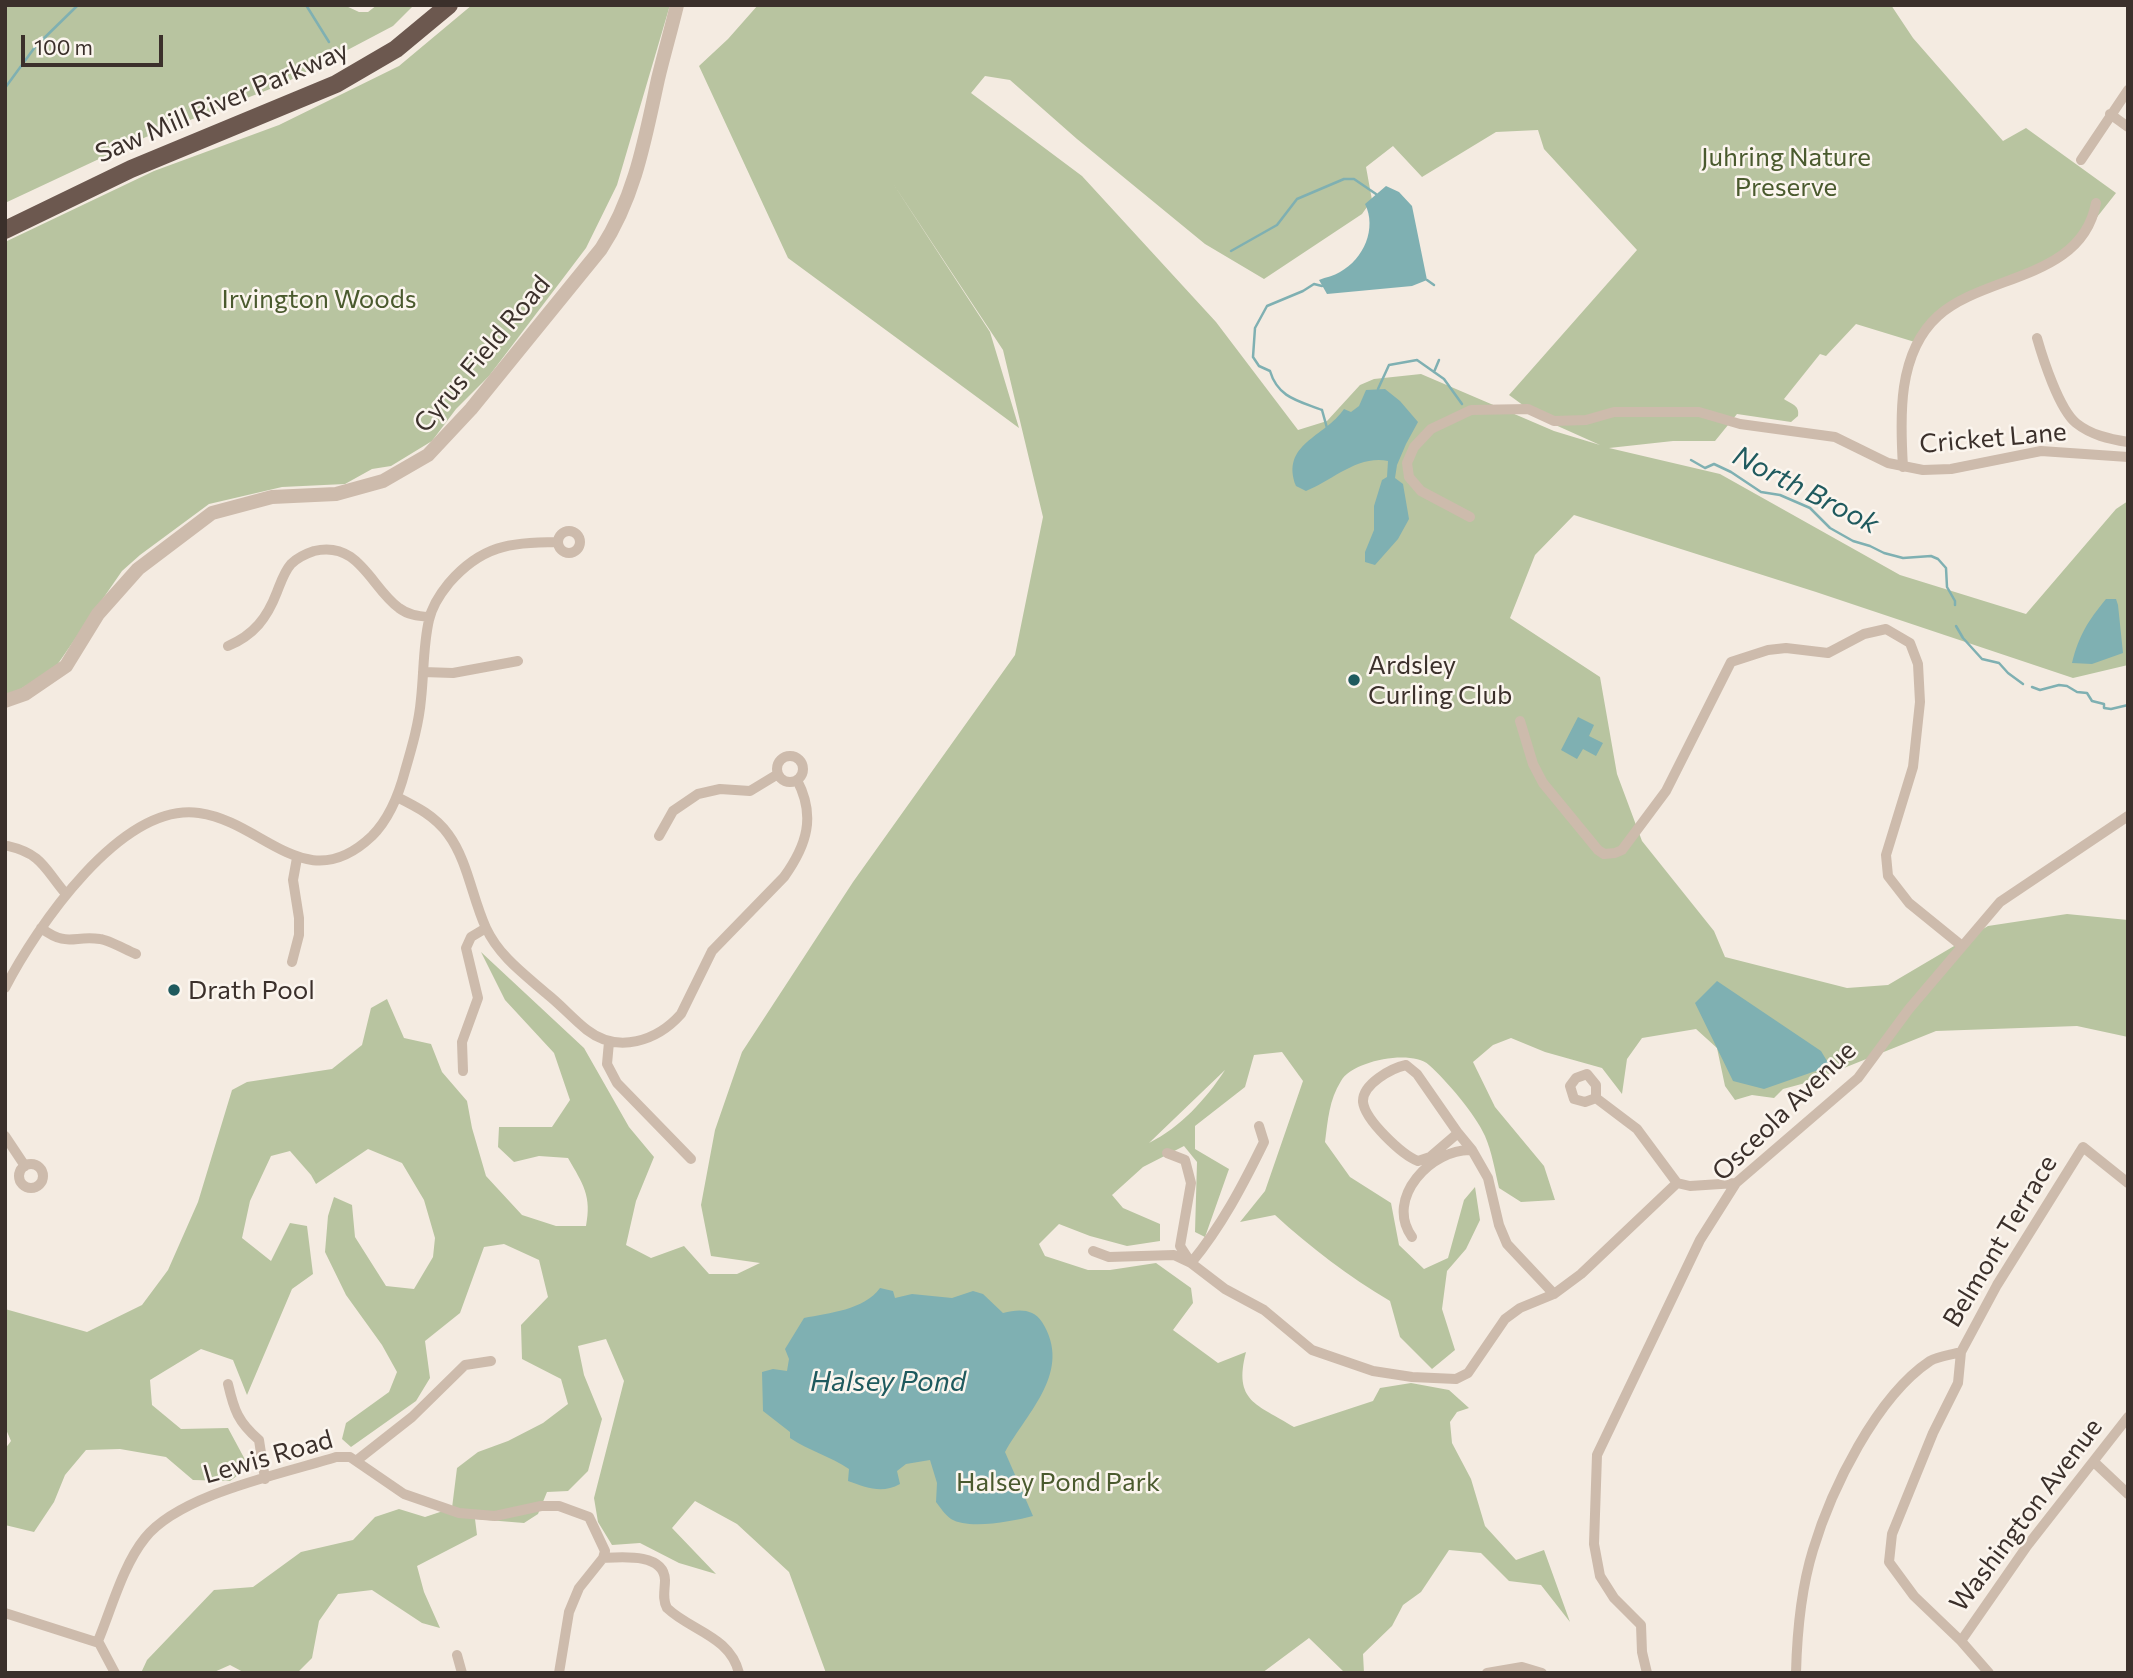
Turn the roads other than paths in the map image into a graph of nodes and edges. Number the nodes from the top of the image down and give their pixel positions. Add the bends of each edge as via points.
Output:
1 (431, 5) edge
2 (449, 5) edge
3 (677, 5) edge
4 (2128, 90) edge
5 (2110, 114) junction
6 (2128, 127) edge
7 (2081, 160) dead end
8 (2096, 203) dead end
9 (5, 217) edge
10 (5, 230) edge
11 (2037, 338) dead end
12 (2128, 442) edge
13 (2128, 457) edge
14 (1903, 467) junction
15 (1470, 517) dead end
16 (558, 542) dead end
17 (429, 617) junction
18 (228, 646) dead end
19 (518, 661) dead end
20 (422, 672) junction
21 (5, 701) edge
22 (1520, 721) dead end
23 (778, 774) junction
24 (797, 780) junction
25 (397, 797) junction
26 (2128, 816) edge
27 (659, 836) dead end
28 (8, 846) dead end
29 (297, 858) junction
30 (66, 894) junction
31 (486, 928) junction
32 (41, 929) junction
33 (1962, 946) junction
34 (136, 954) dead end
35 (292, 962) dead end
36 (5, 988) edge
37 (609, 1042) junction
38 (463, 1071) dead end
39 (1596, 1098) dead end
40 (1259, 1126) dead end
41 (1458, 1133) junction
42 (5, 1136) edge
43 (1472, 1150) junction
44 (1167, 1153) dead end
45 (691, 1159) dead end
46 (25, 1166) dead end
47 (1677, 1183) junction
48 (1736, 1183) junction
49 (2128, 1183) edge
50 (1412, 1237) dead end
51 (1093, 1251) dead end
52 (1191, 1263) junction
53 (1554, 1294) junction
54 (1961, 1352) junction
55 (491, 1361) dead end
56 (228, 1384) dead end
57 (2128, 1417) edge
58 (356, 1461) junction
59 (2094, 1462) junction
60 (265, 1479) junction
61 (2128, 1494) edge
62 (603, 1558) junction
63 (5, 1613) edge
64 (1961, 1641) junction
65 (99, 1643) junction
66 (457, 1655) dead end
67 (115, 1673) edge
68 (461, 1673) edge
69 (559, 1673) edge
70 (739, 1673) edge
71 (1487, 1673) edge
72 (1542, 1673) edge
73 (1647, 1673) edge
74 (1796, 1673) edge
75 (1989, 1673) edge

1 - 9 highway, Saw Mill River Parkway via 390,39 332,74 136,155
2 - 10 highway, Saw Mill River Parkway via 396,49 336,84 131,169
3 - 21 street, Cyrus Field Road via 643,152 616,227 428,456 383,481 336,494 272,497 212,513 138,569 98,614 66,666 25,694
4 - 5 street
5 - 6 street
5 - 7 street
8 - 14 street via 2088,226 2053,261 1953,305 1925,331 1903,400
11 - 12 street via 2048,371 2077,424
13 - 14 street, Cricket Lane via 2041,451 1951,468
14 - 15 street, Cricket Lane via 1835,437 1741,424 1699,412 1614,412 1586,420 1554,421 1528,409 1471,410 1431,429 1414,447 1407,463 1409,477 1421,491
16 - 17 street via 512,544 479,556 441,593
17 - 18 street via 396,606 366,569 350,558 320,550 289,566 265,619 247,637
17 - 20 street
19 - 20 street via 453,673
20 - 25 street via 417,726
22 - 33 street via 1543,783 1598,850 1615,853 1622,850 1666,791 1731,662 1786,648 1828,653 1864,634 1886,629 1910,643 1918,664 1920,702 1913,767 1886,855 1888,876 1909,903
23 - 24 street via 785,781
23 - 24 street via 780,762 793,757 803,768
23 - 27 street via 750,791 720,789 698,794 673,811
24 - 37 street via 807,800 808,817 799,853 784,877 712,951 674,1021 643,1041
25 - 29 street via 379,828 354,850 330,860
25 - 31 street via 431,816 448,833
26 - 33 street, Osceola Avenue via 2000,902
28 - 30 street via 43,863
29 - 30 street via 216,817 165,815 113,846
29 - 35 street via 293,880 299,934
30 - 32 street
31 - 37 street via 516,967 587,1030
31 - 38 street via 471,937 466,948 478,998 462,1042
32 - 34 street via 66,941 103,939
32 - 36 street
33 - 48 street, Osceola Avenue via 1858,1078
37 - 45 street via 607,1064 617,1083
39 - 47 street via 1637,1129
40 - 52 street via 1264,1142
41 - 41 street via 1406,1065 1391,1070 1366,1091 1365,1108 1383,1134 1408,1157 1418,1161 1430,1157
41 - 43 street
42 - 46 street
43 - 50 street via 1459,1149 1440,1158 1416,1178 1404,1212 1405,1227
43 - 53 street via 1488,1178 1507,1244
44 - 52 street via 1185,1160 1192,1183 1180,1246
47 - 48 street
47 - 53 street
48 - 73 street, Osceola Avenue via 1700,1240 1597,1455 1594,1544 1600,1576 1641,1625
49 - 54 street, Belmont Terrace via 2083,1147
51 - 52 street via 1109,1257 1174,1255
52 - 53 street via 1264,1310 1312,1350 1373,1371 1412,1377 1456,1379 1468,1373 1504,1319
54 - 64 street, Belmont Terrace via 1958,1383 1892,1534 1889,1562 1915,1598
54 - 74 street via 1931,1360 1898,1390 1871,1424 1839,1484 1812,1551
55 - 58 street via 466,1365 412,1417
56 - 60 street via 238,1417 259,1440
57 - 59 street, Washington Avenue
58 - 60 street, Lewis Road via 336,1457
58 - 62 street, Lewis Road via 404,1494 459,1513 495,1516 559,1506 589,1517
59 - 61 street
59 - 64 street, Washington Avenue via 2027,1546
60 - 65 street, Lewis Road via 200,1499 174,1512 146,1537 133,1556
62 - 69 street via 579,1588 569,1612
62 - 70 street via 631,1557 661,1567 667,1608 721,1643 736,1660
63 - 65 street
64 - 75 street
65 - 67 street
66 - 68 street
71 - 72 street via 1522,1667

